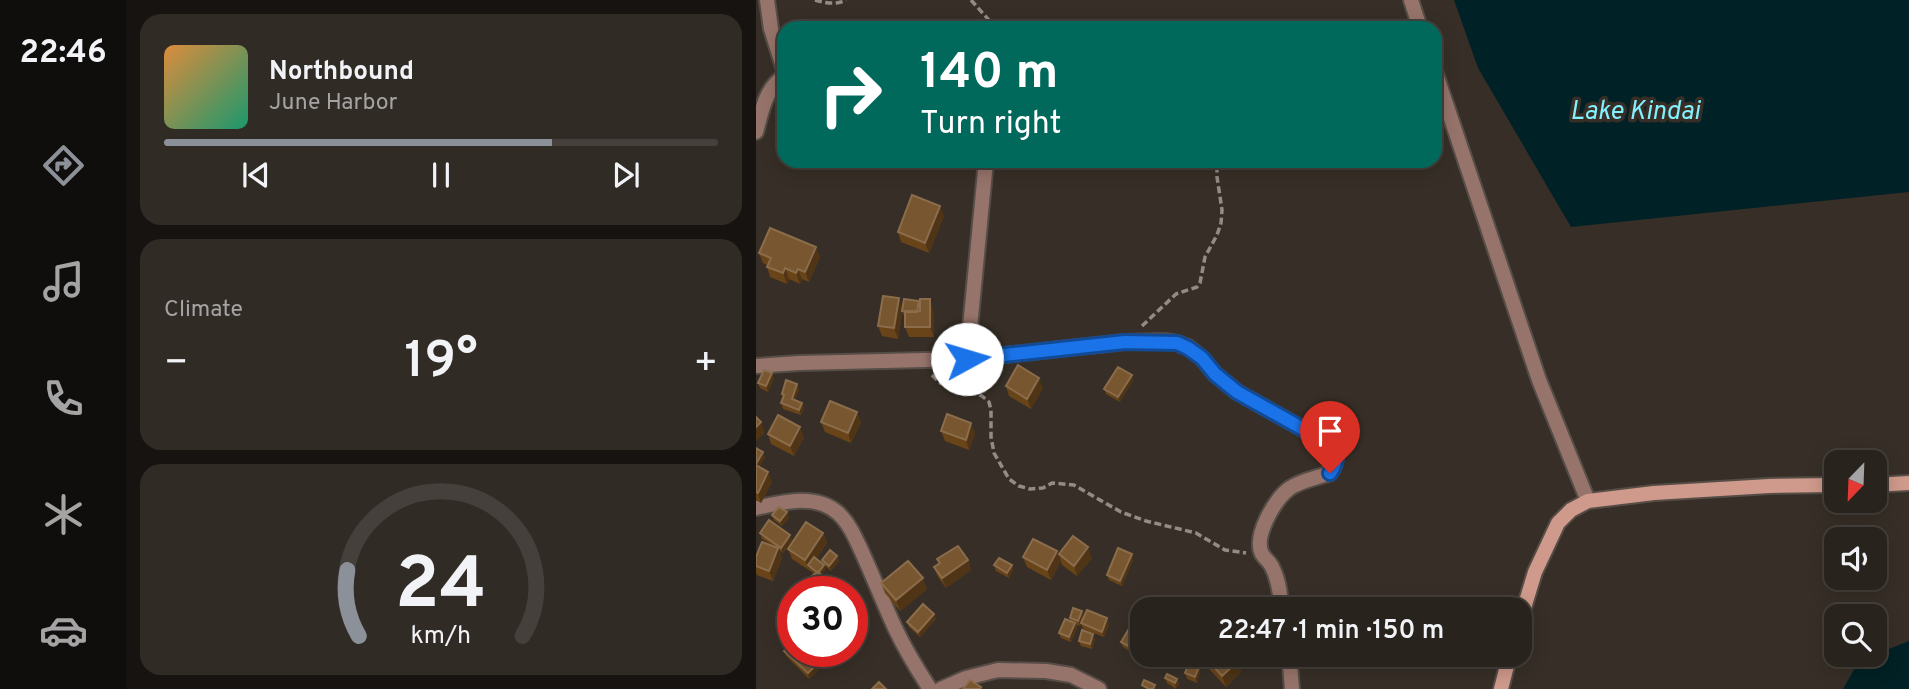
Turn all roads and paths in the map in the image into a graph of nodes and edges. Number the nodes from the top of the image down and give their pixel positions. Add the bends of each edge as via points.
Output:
1 (766, 0) edge
2 (815, 0) edge
3 (846, 0) edge
4 (971, 0) edge
5 (1411, 0) edge
6 (990, 21) edge
7 (1418, 21) edge
8 (777, 48) edge
9 (777, 81) edge
10 (1442, 92) edge
11 (756, 132) edge
12 (985, 168) edge
13 (1217, 168) edge
14 (1125, 342) junction
15 (967, 359) junction
16 (918, 361) junction
17 (756, 366) edge
18 (1909, 483) edge
19 (1887, 484) edge
20 (1824, 485) edge
21 (1588, 500) junction
22 (756, 508) edge
23 (1262, 554) junction
24 (1280, 597) edge
25 (1527, 597) edge
26 (1290, 667) edge
27 (1507, 667) edge
28 (930, 689) edge
29 (941, 689) edge
30 (1099, 689) edge
31 (1292, 689) edge
32 (1501, 689) edge

1 - 8 street
2 - 3 path
4 - 6 path
5 - 7 street
9 - 11 street via 766,97
10 - 21 street via 1539,380
12 - 15 street
13 - 14 path via 1221,223 1205,257 1200,283 1176,294
14 - 15 street
14 - 23 street via 1164,341 1188,348 1237,392 1328,443 1336,453 1337,464 1330,473 1291,487 1281,496 1262,530
15 - 16 street
16 - 17 street
16 - 23 path via 940,383 989,402 993,453 1009,479 1019,486 1074,485 1121,512 1196,533 1225,550
18 - 19 main road
20 - 21 main road
21 - 25 main road via 1558,523
22 - 28 street via 806,500 838,512 851,528 895,628
23 - 24 street via 1277,576
26 - 31 street
27 - 32 main road
29 - 30 street via 998,670 1071,675

